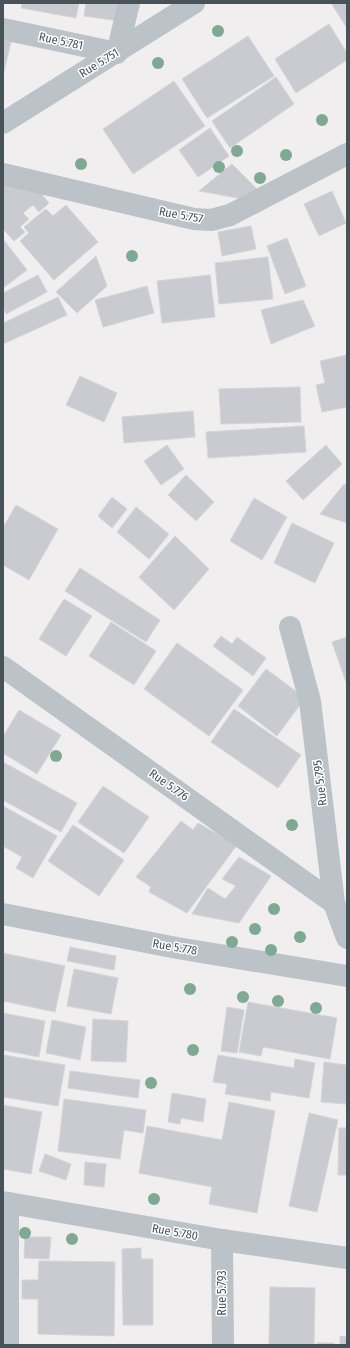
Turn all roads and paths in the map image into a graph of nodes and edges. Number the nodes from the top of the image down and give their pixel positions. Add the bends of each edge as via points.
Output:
1 (129, 3) edge
2 (194, 3) edge
3 (3, 29) edge
4 (117, 52) junction
5 (3, 123) edge
6 (347, 154) edge
7 (3, 174) edge
8 (290, 628) dead end
9 (3, 667) edge
10 (334, 903) junction
11 (3, 914) edge
12 (347, 938) edge
13 (347, 976) edge
14 (5, 1203) edge
15 (222, 1240) junction
16 (347, 1258) edge
17 (8, 1345) edge
18 (223, 1345) edge

1 - 4 street
2 - 4 street, Rue 5.751
3 - 4 street, Rue 5.781
4 - 5 street, Rue 5.751
6 - 7 street, Rue 5.757 via 230,215 211,220 194,219
8 - 10 street, Rue 5.795 via 310,701
9 - 10 street, Rue 5.776
10 - 12 street, Rue 5.795
11 - 13 street, Rue 5.778 via 177,948
14 - 15 street, Rue 5.780
14 - 17 street
15 - 16 street, Rue 5.780
15 - 18 street, Rue 5.793

